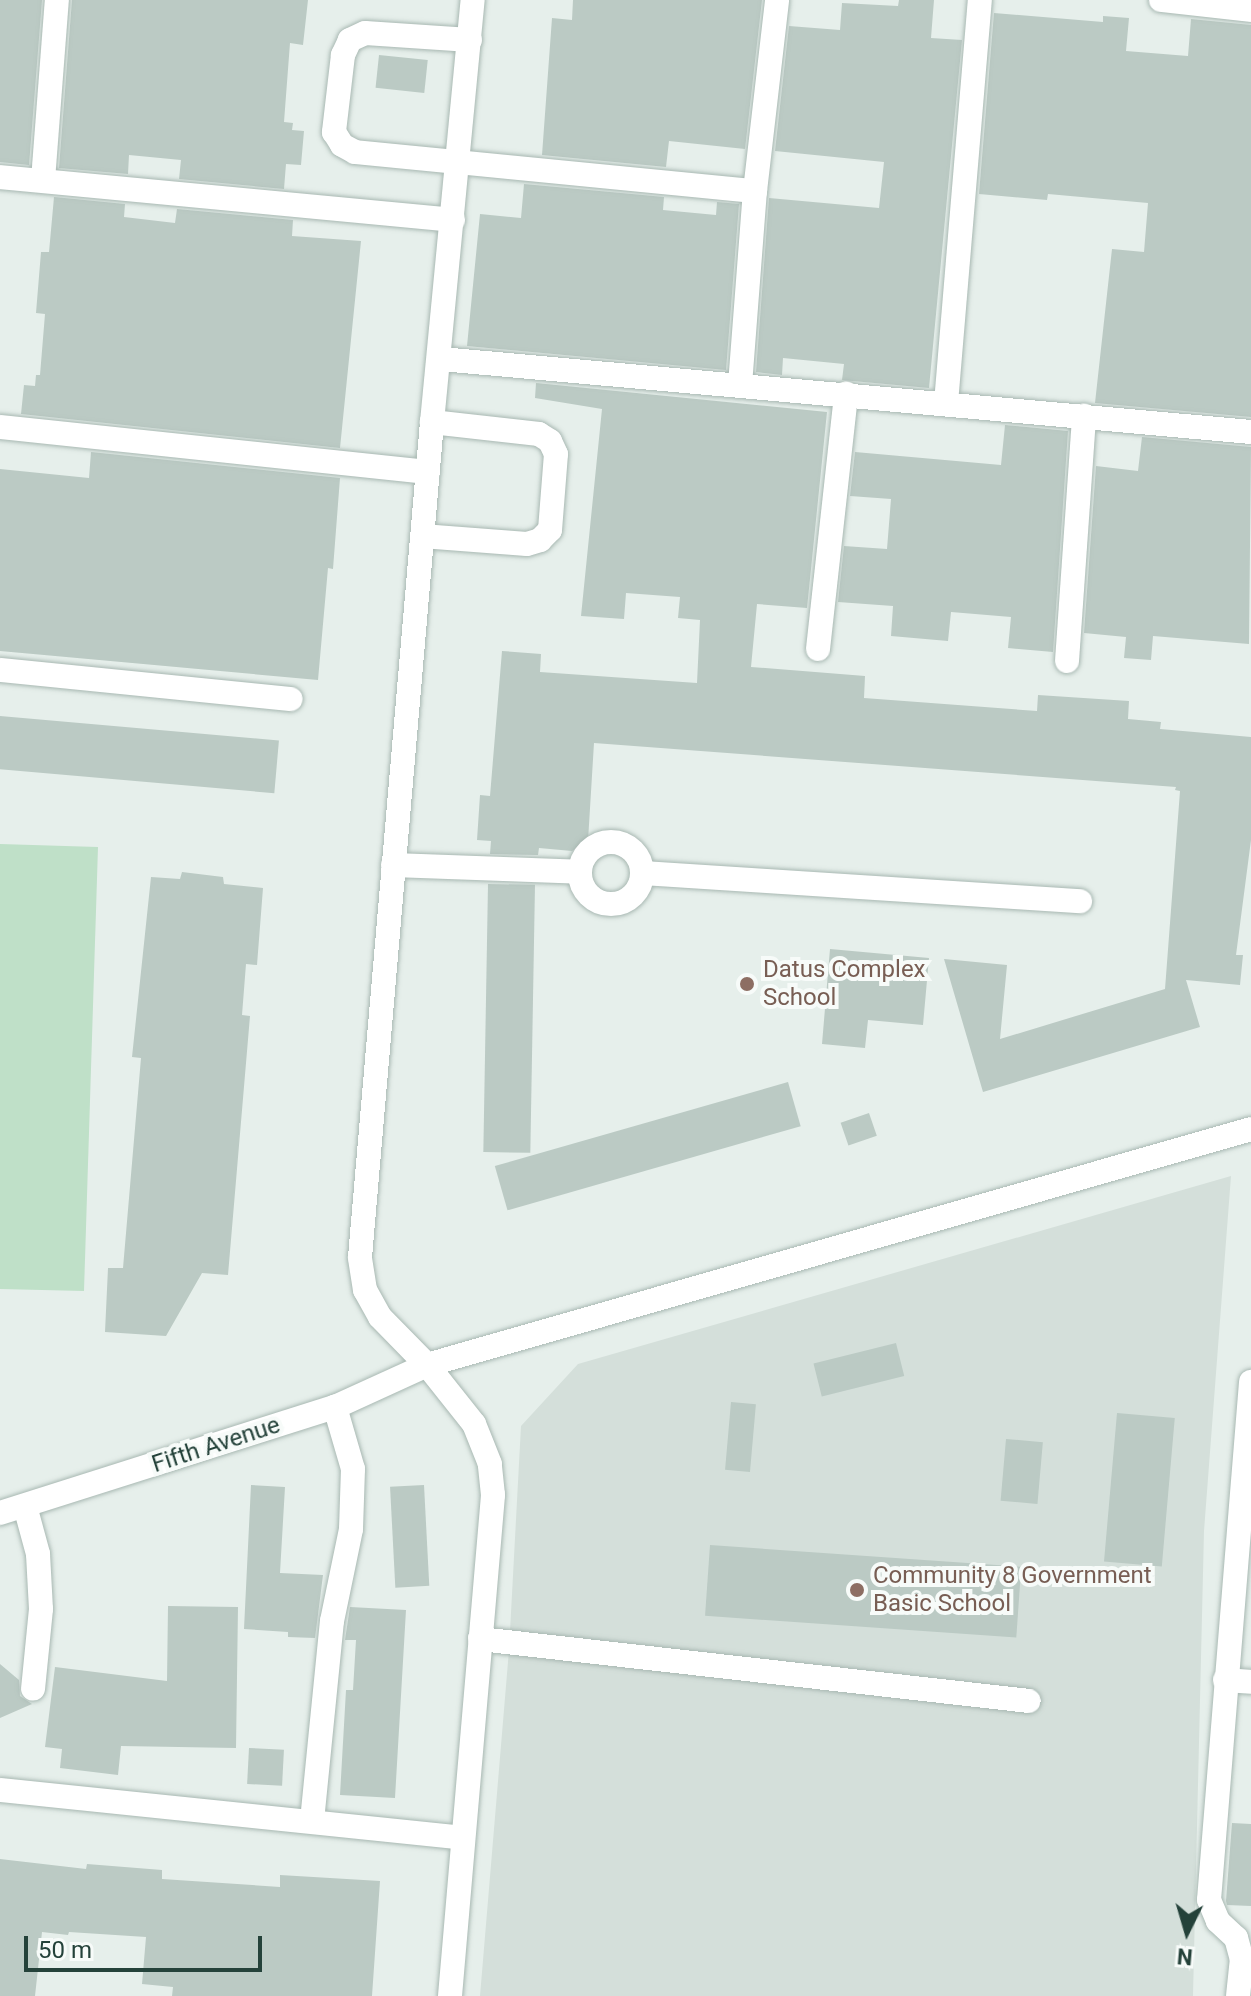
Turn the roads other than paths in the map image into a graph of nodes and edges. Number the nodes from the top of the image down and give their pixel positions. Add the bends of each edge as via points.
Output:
1 (57, 0) edge
2 (473, 0) edge
3 (777, 0) edge
4 (980, 0) edge
5 (1161, 0) edge
6 (1204, 3) edge
7 (1251, 10) edge
8 (470, 40) junction
9 (458, 160) junction
10 (0, 177) edge
11 (43, 180) junction
12 (755, 191) junction
13 (453, 220) junction
14 (441, 359) junction
15 (740, 385) junction
16 (846, 394) junction
17 (946, 403) junction
18 (1084, 416) junction
19 (432, 422) junction
20 (0, 427) edge
21 (1251, 432) edge
22 (428, 472) junction
23 (422, 536) junction
24 (818, 649) dead end
25 (1067, 661) dead end
26 (0, 670) edge
27 (291, 699) dead end
28 (393, 865) junction
29 (580, 872) junction
30 (643, 873) junction
31 (1080, 901) dead end
32 (1251, 1129) edge
33 (427, 1365) junction
34 (1251, 1382) edge
35 (335, 1407) junction
36 (1248, 1450) edge
37 (25, 1506) junction
38 (0, 1513) edge
39 (480, 1639) junction
40 (1225, 1680) junction
41 (1251, 1682) edge
42 (33, 1689) dead end
43 (1029, 1701) dead end
44 (0, 1790) edge
45 (312, 1821) junction
46 (462, 1838) junction
47 (450, 1996) edge
48 (1238, 1996) edge

1 - 11 street
2 - 8 street
3 - 12 street
4 - 17 street
5 - 6 street
6 - 7 street
8 - 9 street
8 - 9 street via 365,33 350,40 343,55 334,132 355,152
9 - 12 street
9 - 13 street
10 - 11 street
11 - 13 street
12 - 15 street
13 - 14 street
14 - 15 street
14 - 19 street
15 - 16 street
16 - 17 street
16 - 24 street
17 - 18 street
18 - 21 street
18 - 25 street
19 - 22 street
19 - 23 street via 539,434 550,441 556,454 550,530 527,544
20 - 22 street
22 - 23 street
23 - 28 street
26 - 27 street
28 - 29 street
28 - 33 street via 360,1257 365,1290 380,1317
29 - 30 street via 587,852 617,842 636,853
29 - 30 street via 581,883 595,900 616,904 635,893
30 - 31 street
32 - 33 street, Fifth Avenue
33 - 35 street, Fifth Avenue
33 - 39 street via 474,1424 490,1464 493,1495
34 - 36 street
35 - 37 street, Fifth Avenue
35 - 45 street via 353,1469 351,1529 332,1621
36 - 40 street
37 - 38 street, Fifth Avenue
37 - 42 street via 38,1554 41,1609
39 - 43 street
39 - 46 street
40 - 41 street
40 - 48 street via 1209,1900 1218,1921 1236,1938 1242,1960
44 - 45 street
45 - 46 street
46 - 47 street

